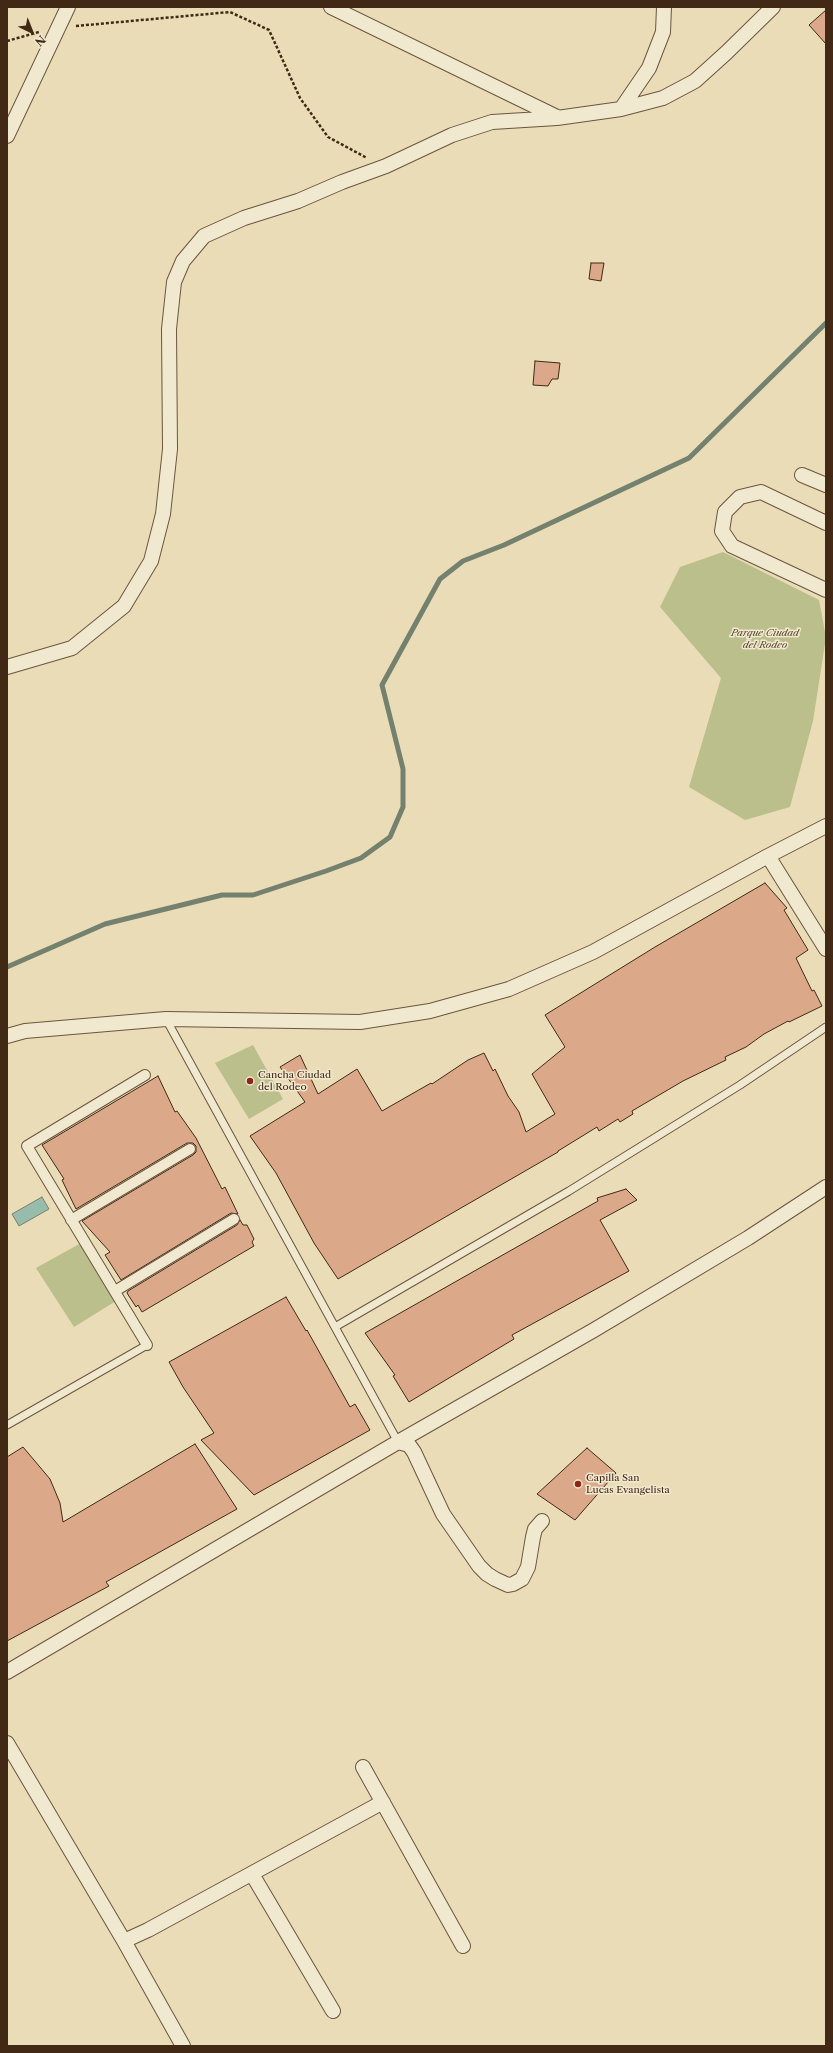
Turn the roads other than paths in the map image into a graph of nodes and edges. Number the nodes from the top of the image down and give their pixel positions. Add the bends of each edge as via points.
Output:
1 (68, 7) edge
2 (331, 7) edge
3 (664, 7) edge
4 (773, 7) edge
5 (621, 109) junction
6 (557, 118) junction
7 (7, 136) edge
8 (802, 475) dead end
9 (826, 485) edge
10 (826, 523) edge
11 (826, 590) edge
12 (7, 667) edge
13 (826, 826) edge
14 (768, 856) junction
15 (826, 949) edge
16 (166, 1019) junction
17 (826, 1027) edge
18 (7, 1036) edge
19 (145, 1075) dead end
20 (190, 1149) dead end
21 (826, 1187) edge
22 (234, 1219) dead end
23 (71, 1220) junction
24 (115, 1291) junction
25 (335, 1327) junction
26 (147, 1345) joint
27 (7, 1425) edge
28 (398, 1442) junction
29 (542, 1521) dead end
30 (7, 1672) edge
31 (7, 1743) edge
32 (363, 1767) dead end
33 (383, 1802) junction
34 (252, 1874) junction
35 (124, 1941) junction
36 (463, 1946) dead end
37 (333, 2011) dead end
38 (182, 2046) edge

1 - 7 street
2 - 6 street
3 - 5 street via 663,32 649,68
4 - 5 street via 695,81 663,98
5 - 6 street
6 - 12 street via 492,122 452,135 386,166 298,201 244,218 204,236 183,261 174,282 170,321 170,449 163,514 151,561 124,606 72,648
8 - 9 street
10 - 11 street via 761,492 740,497 725,512 722,531 732,546
13 - 14 street
14 - 15 street
14 - 16 street via 593,952 509,990 430,1011 360,1022
16 - 18 street via 25,1031
16 - 25 lane
17 - 25 lane via 740,1085 575,1186
19 - 23 street via 27,1146
20 - 23 street
21 - 28 street via 748,1238 594,1330
22 - 24 street
23 - 24 street
24 - 26 street
25 - 28 lane
26 - 27 lane
28 - 29 street via 409,1445 414,1452 447,1520 479,1566 495,1579 508,1585 522,1578 528,1567 533,1537
28 - 30 street
31 - 35 street
32 - 33 street
33 - 34 street
33 - 36 street
34 - 35 street
34 - 37 street
35 - 38 street

